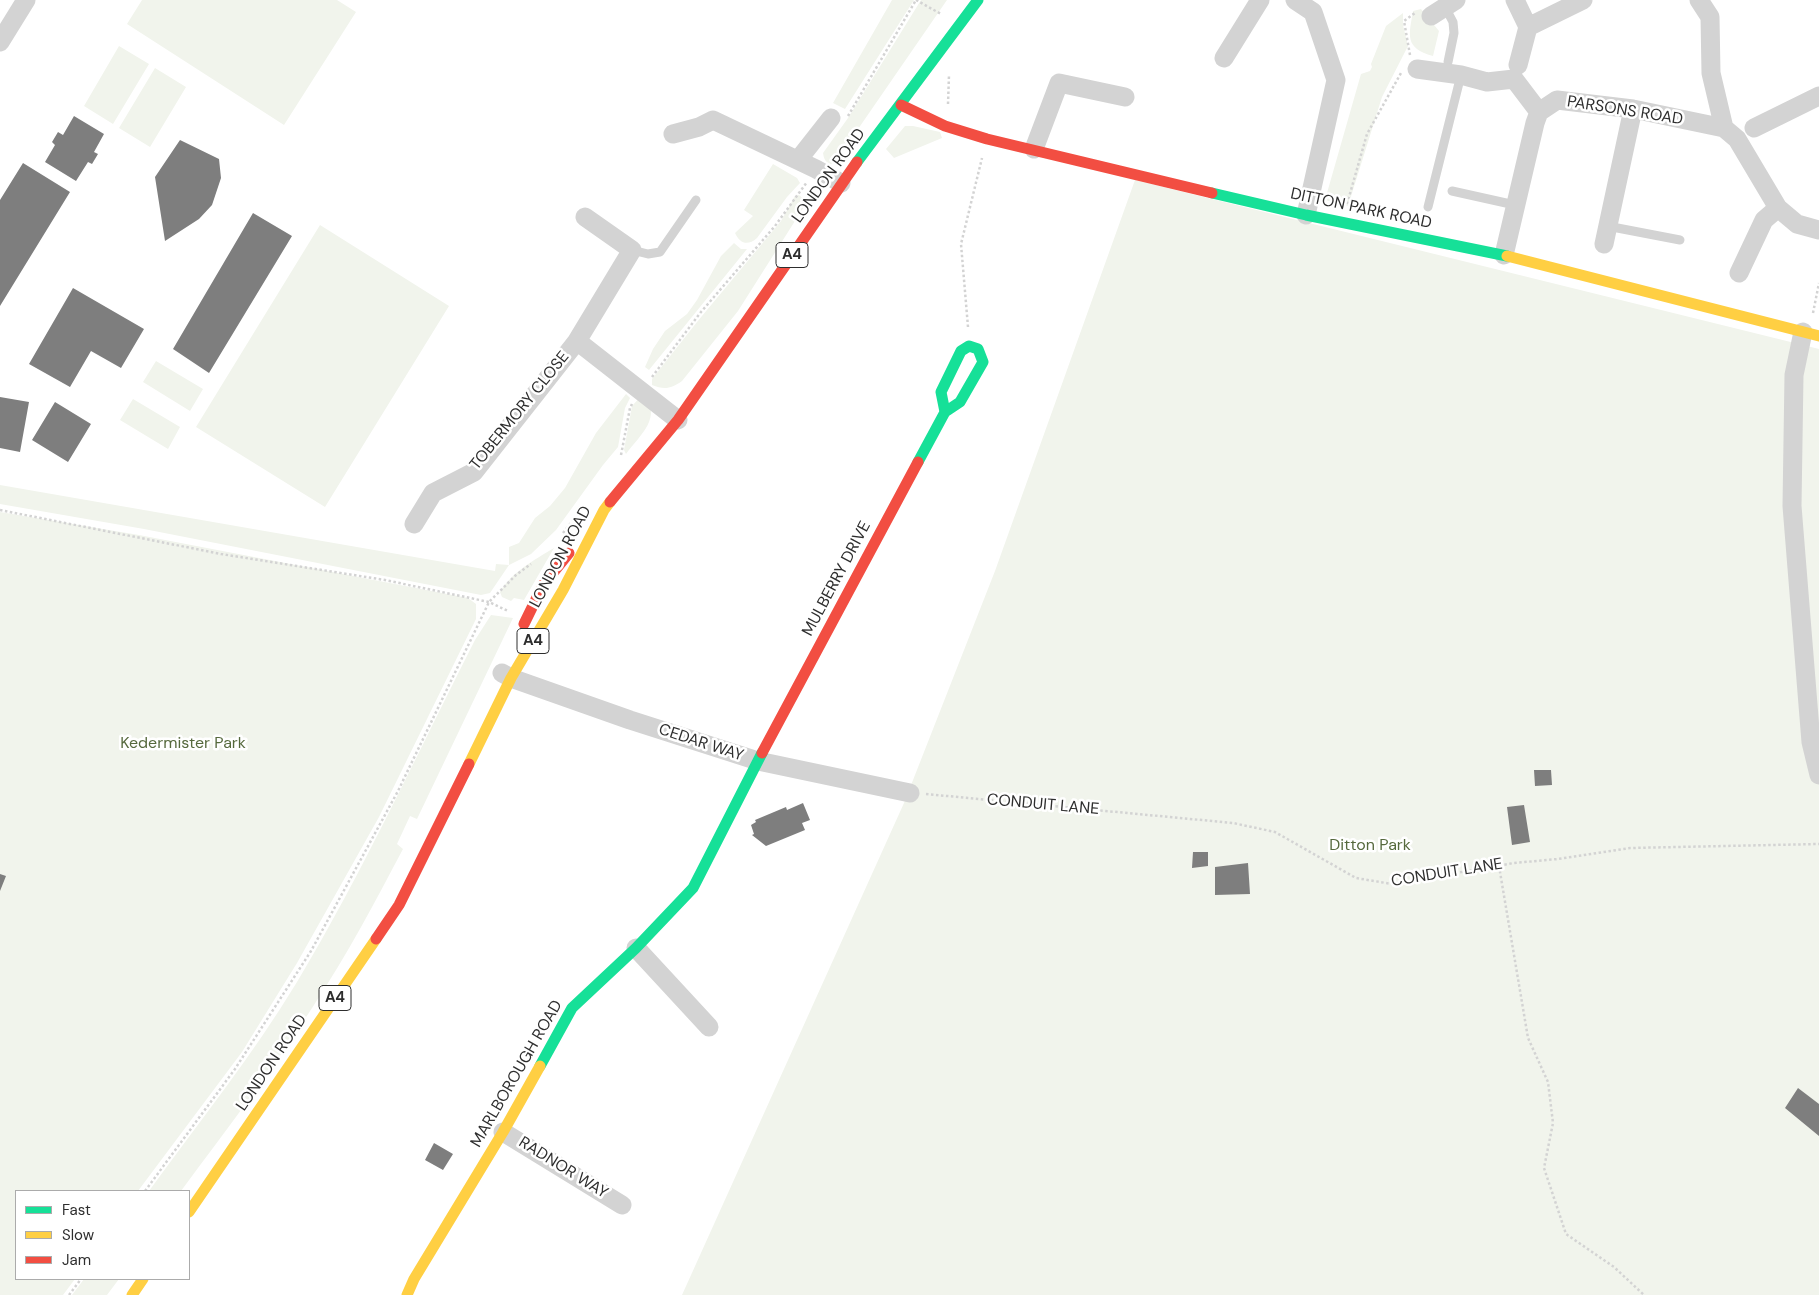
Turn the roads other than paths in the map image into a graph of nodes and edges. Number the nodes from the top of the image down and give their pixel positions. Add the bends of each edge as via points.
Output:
1 (26, 0) edge
2 (978, 0) edge
3 (1260, 0) edge
4 (1295, 0) edge
5 (1515, 0) edge
6 (1583, 0) edge
7 (1699, 0) edge
8 (1438, 8) edge
9 (1528, 27) junction
10 (0, 42) edge
11 (1224, 58) dead end
12 (1411, 68) road end
13 (1454, 69) junction
14 (1516, 72) junction
15 (1819, 96) edge
16 (1125, 97) dead end
17 (901, 105) junction
18 (1633, 109) junction
19 (1540, 112) junction
20 (839, 118) road end
21 (1754, 128) dead end
22 (673, 134) dead end
23 (1731, 134) junction
24 (1034, 150) junction
25 (798, 160) junction
26 (841, 183) junction
27 (1452, 190) dead end
28 (696, 200) dead end
29 (1515, 205) junction
30 (1428, 207) dead end
31 (1778, 208) junction
32 (1306, 215) junction
33 (585, 217) dead end
34 (1819, 230) edge
35 (1605, 235) joint
36 (1680, 240) dead end
37 (632, 250) junction
38 (1504, 255) junction
39 (1739, 273) dead end
40 (1810, 334) edge
41 (577, 341) junction
42 (945, 412) junction
43 (678, 420) junction
44 (604, 510) junction
45 (414, 524) dead end
46 (517, 637) dead end
47 (502, 674) junction
48 (466, 746) dead end
49 (758, 761) junction
50 (465, 774) junction
51 (1819, 775) edge
52 (910, 793) road end
53 (636, 948) junction
54 (709, 1027) dead end
55 (503, 1132) junction
56 (622, 1205) dead end
57 (190, 1211) edge
58 (142, 1280) edge
59 (132, 1295) edge
60 (407, 1295) edge

1 - 10 street
2 - 17 street, LONDON ROAD / A4
3 - 11 street
4 - 32 street via 1313,12 1336,80
5 - 9 street
6 - 9 street
7 - 23 street via 1710,17 1711,73
8 - 13 lane via 1453,22
9 - 14 street
12 - 13 street
13 - 14 street via 1487,82
13 - 30 lane
14 - 19 street
15 - 21 street
16 - 24 street via 1059,84
17 - 24 street, DITTON PARK ROAD via 945,126
17 - 26 street, LONDON ROAD / A4
18 - 19 street, PARSONS ROAD via 1557,100
18 - 23 street, PARSONS ROAD
18 - 35 street
19 - 29 street via 1534,123
20 - 25 street
22 - 25 street via 713,120
23 - 31 street
24 - 32 street, DITTON PARK ROAD
25 - 26 street
26 - 43 street, LONDON ROAD / A4
27 - 29 lane
28 - 37 lane via 660,252 648,254
29 - 38 street
31 - 34 street via 1797,224
31 - 39 street via 1764,220
32 - 38 street, DITTON PARK ROAD
33 - 37 street
35 - 36 lane
37 - 41 street
38 - 40 street, DITTON PARK ROAD
40 - 51 street via 1794,375 1792,506 1811,742
41 - 43 street, TOBERMORY CLOSE
41 - 45 street, TOBERMORY CLOSE via 474,472 433,493
42 - 42 street, MULBERRY DRIVE via 941,392 961,351 969,346 978,349 982,362 960,402
42 - 49 street, MULBERRY DRIVE
43 - 44 street, LONDON ROAD / A4
44 - 46 street via 543,585
44 - 47 street, LONDON ROAD / A4 via 563,590
47 - 49 street, CEDAR WAY
47 - 50 street, LONDON ROAD / A4
48 - 50 street
49 - 52 street, CEDAR WAY
49 - 53 street, MARLBOROUGH ROAD via 693,888
50 - 57 street, LONDON ROAD / A4 via 399,905
53 - 54 street
53 - 55 street, MARLBOROUGH ROAD via 572,1008
55 - 56 street, RADNOR WAY
55 - 60 street, MARLBOROUGH ROAD
58 - 59 street

